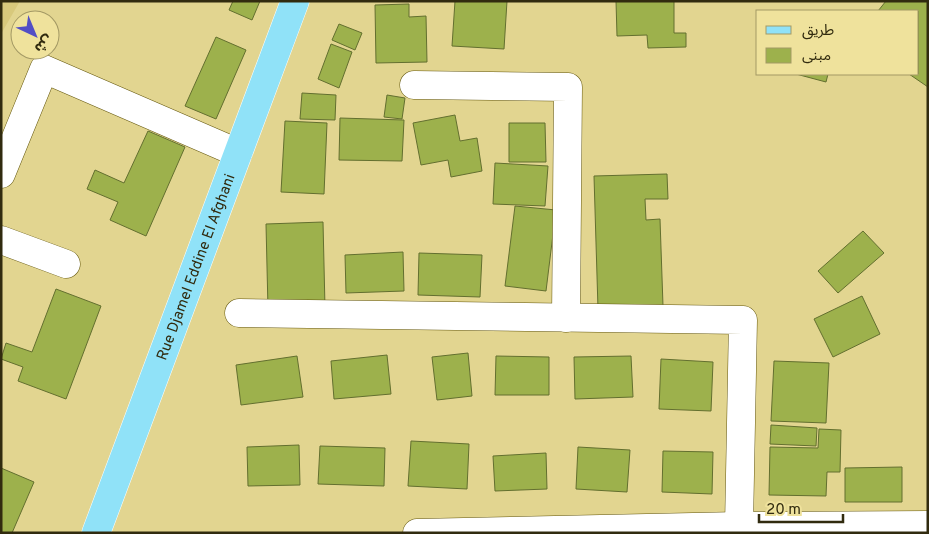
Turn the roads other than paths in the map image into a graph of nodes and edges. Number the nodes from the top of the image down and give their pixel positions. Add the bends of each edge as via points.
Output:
1 (295, 1) edge
2 (414, 85) dead end
3 (238, 153) junction
4 (1, 174) edge
5 (1, 240) edge
6 (66, 264) dead end
7 (240, 313) dead end
8 (566, 318) junction
9 (928, 525) edge
10 (739, 526) junction
11 (96, 533) edge
12 (417, 533) edge

1 - 3 main road, Rue Djamel Eddine El Afghani
2 - 8 street via 568,87
3 - 4 street via 44,70
3 - 11 main road, Rue Djamel Eddine El Afghani
5 - 6 street
7 - 8 street
8 - 10 street via 742,320
9 - 10 street
10 - 12 street

